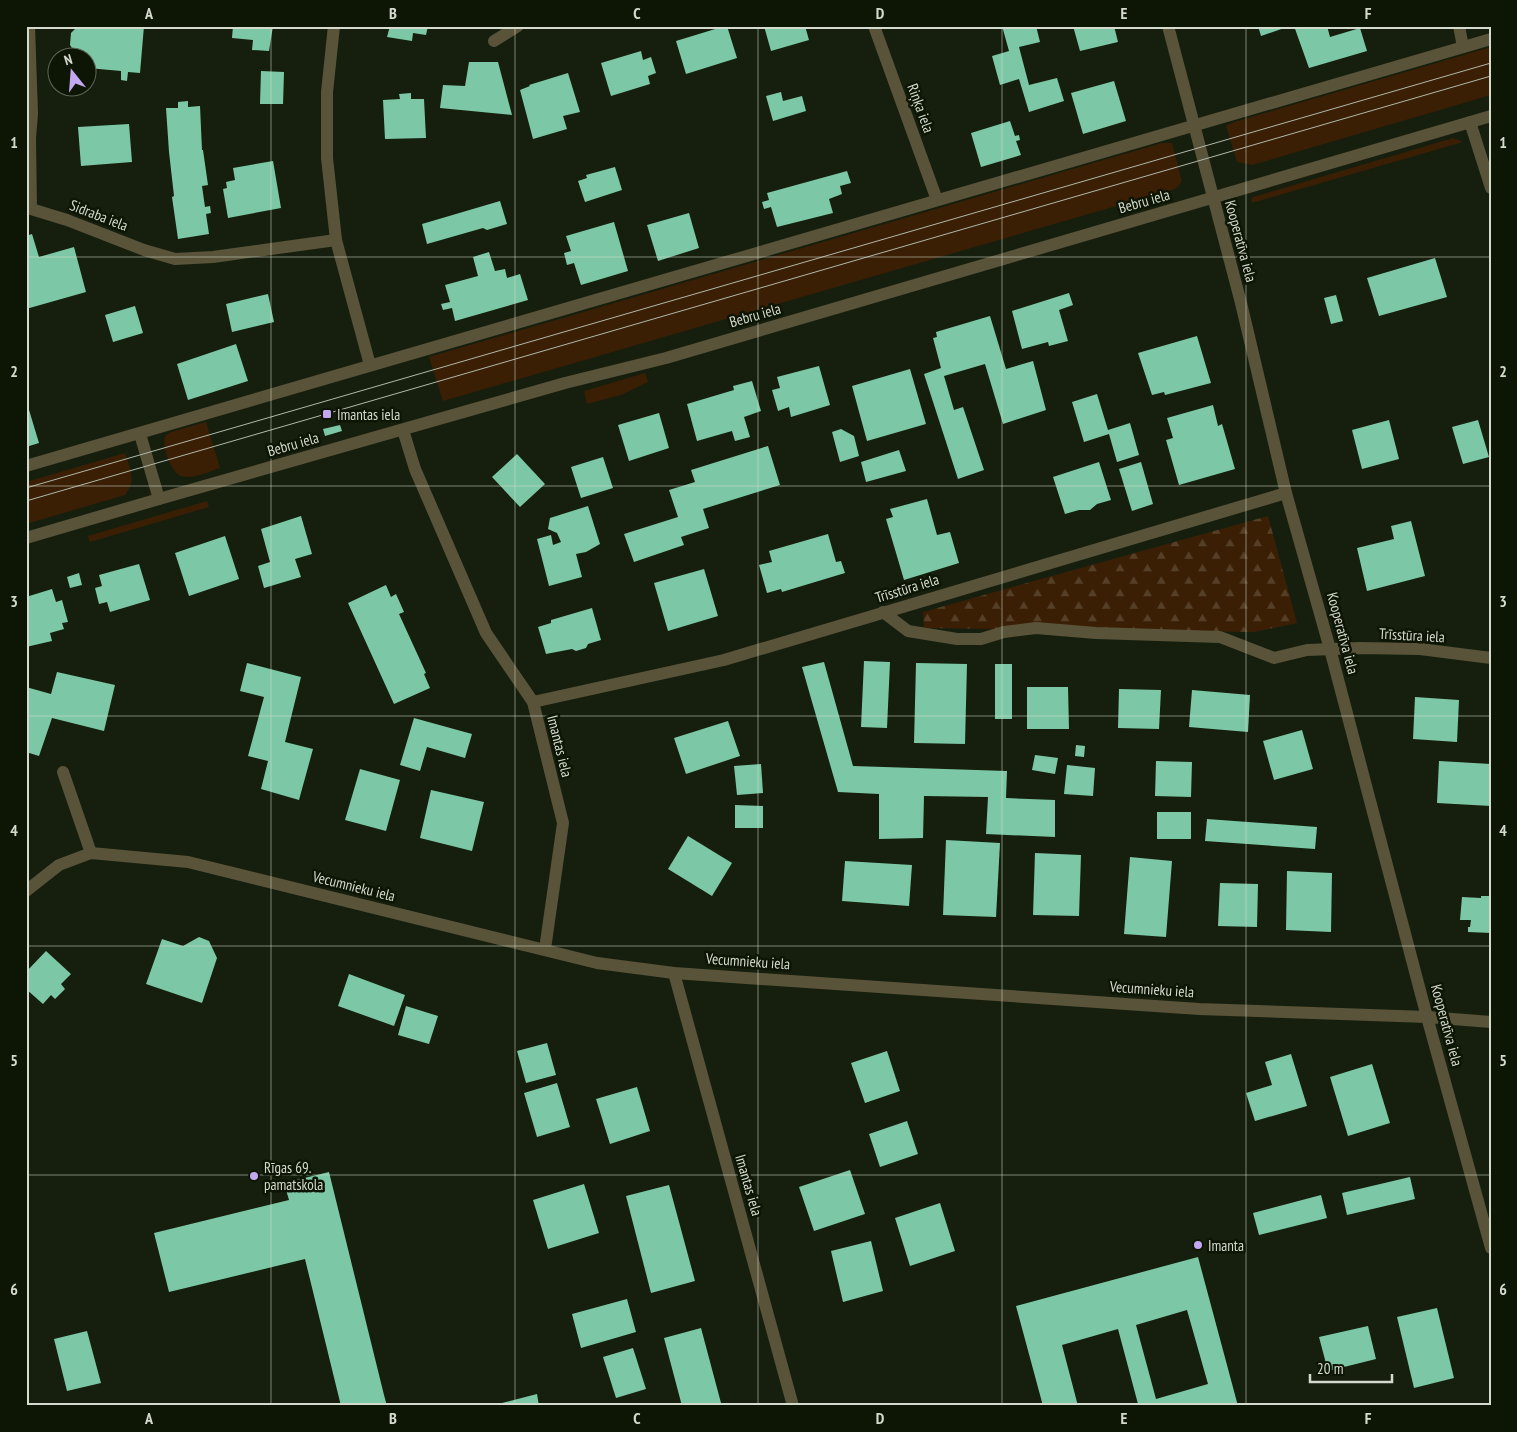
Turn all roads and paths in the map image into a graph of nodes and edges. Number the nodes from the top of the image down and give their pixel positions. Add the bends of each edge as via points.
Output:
1 (29, 26) edge
2 (334, 26) edge
3 (518, 26) edge
4 (874, 26) edge
5 (1168, 26) edge
6 (1459, 26) edge
7 (1491, 39) edge
8 (494, 40) dead end
9 (1463, 47) junction
10 (1491, 116) edge
11 (1470, 122) junction
12 (1194, 126) junction
13 (28, 138) edge
14 (1491, 188) edge
15 (1212, 198) junction
16 (937, 200) junction
17 (28, 210) edge
18 (336, 240) junction
19 (370, 365) junction
20 (403, 430) junction
21 (140, 434) junction
22 (26, 466) edge
23 (1286, 493) junction
24 (159, 498) junction
25 (26, 538) edge
26 (883, 612) junction
27 (1330, 649) junction
28 (1491, 658) edge
29 (533, 702) junction
30 (63, 772) dead end
31 (91, 853) junction
32 (26, 891) edge
33 (545, 949) junction
34 (674, 972) junction
35 (1427, 1017) junction
36 (1491, 1022) edge
37 (1491, 1248) edge
38 (793, 1406) edge

1 - 13 street, Sidraba iela via 32,114
2 - 18 street via 327,92 327,158
3 - 8 street
4 - 16 street, Riņķa iela
5 - 12 street, Kooperatīva iela
6 - 9 street
7 - 9 street
9 - 12 street
10 - 11 street, Bebru iela
11 - 14 street
11 - 15 street, Bebru iela
12 - 15 street, Kooperatīva iela
12 - 16 street
13 - 17 street, Sidraba iela
15 - 20 street, Bebru iela via 666,358 565,383
15 - 23 street, Kooperatīva iela via 1241,303
16 - 19 street
17 - 18 street, Sidraba iela via 66,220 175,259
18 - 19 street
19 - 21 street
20 - 24 street, Bebru iela
20 - 29 street, Imantas iela via 415,469 486,633
21 - 22 street
21 - 24 street
23 - 26 street, Trīsstūra iela
23 - 27 street, Kooperatīva iela
24 - 25 street, Bebru iela
26 - 27 street, Trīsstūra iela via 908,631 957,640 981,639 1036,628 1220,637 1274,658 1307,650
26 - 29 street, Trīsstūra iela via 724,660
27 - 28 street, Trīsstūra iela via 1420,649
27 - 35 street, Kooperatīva iela
29 - 33 street, Imantas iela via 562,823
30 - 31 street
31 - 32 street, Vecumnieku iela via 59,865
31 - 33 street, Vecumnieku iela via 188,862
33 - 34 street, Vecumnieku iela via 597,963
34 - 35 street, Vecumnieku iela via 1199,1009
34 - 38 street, Imantas iela
35 - 36 street, Vecumnieku iela
35 - 37 street, Kooperatīva iela

